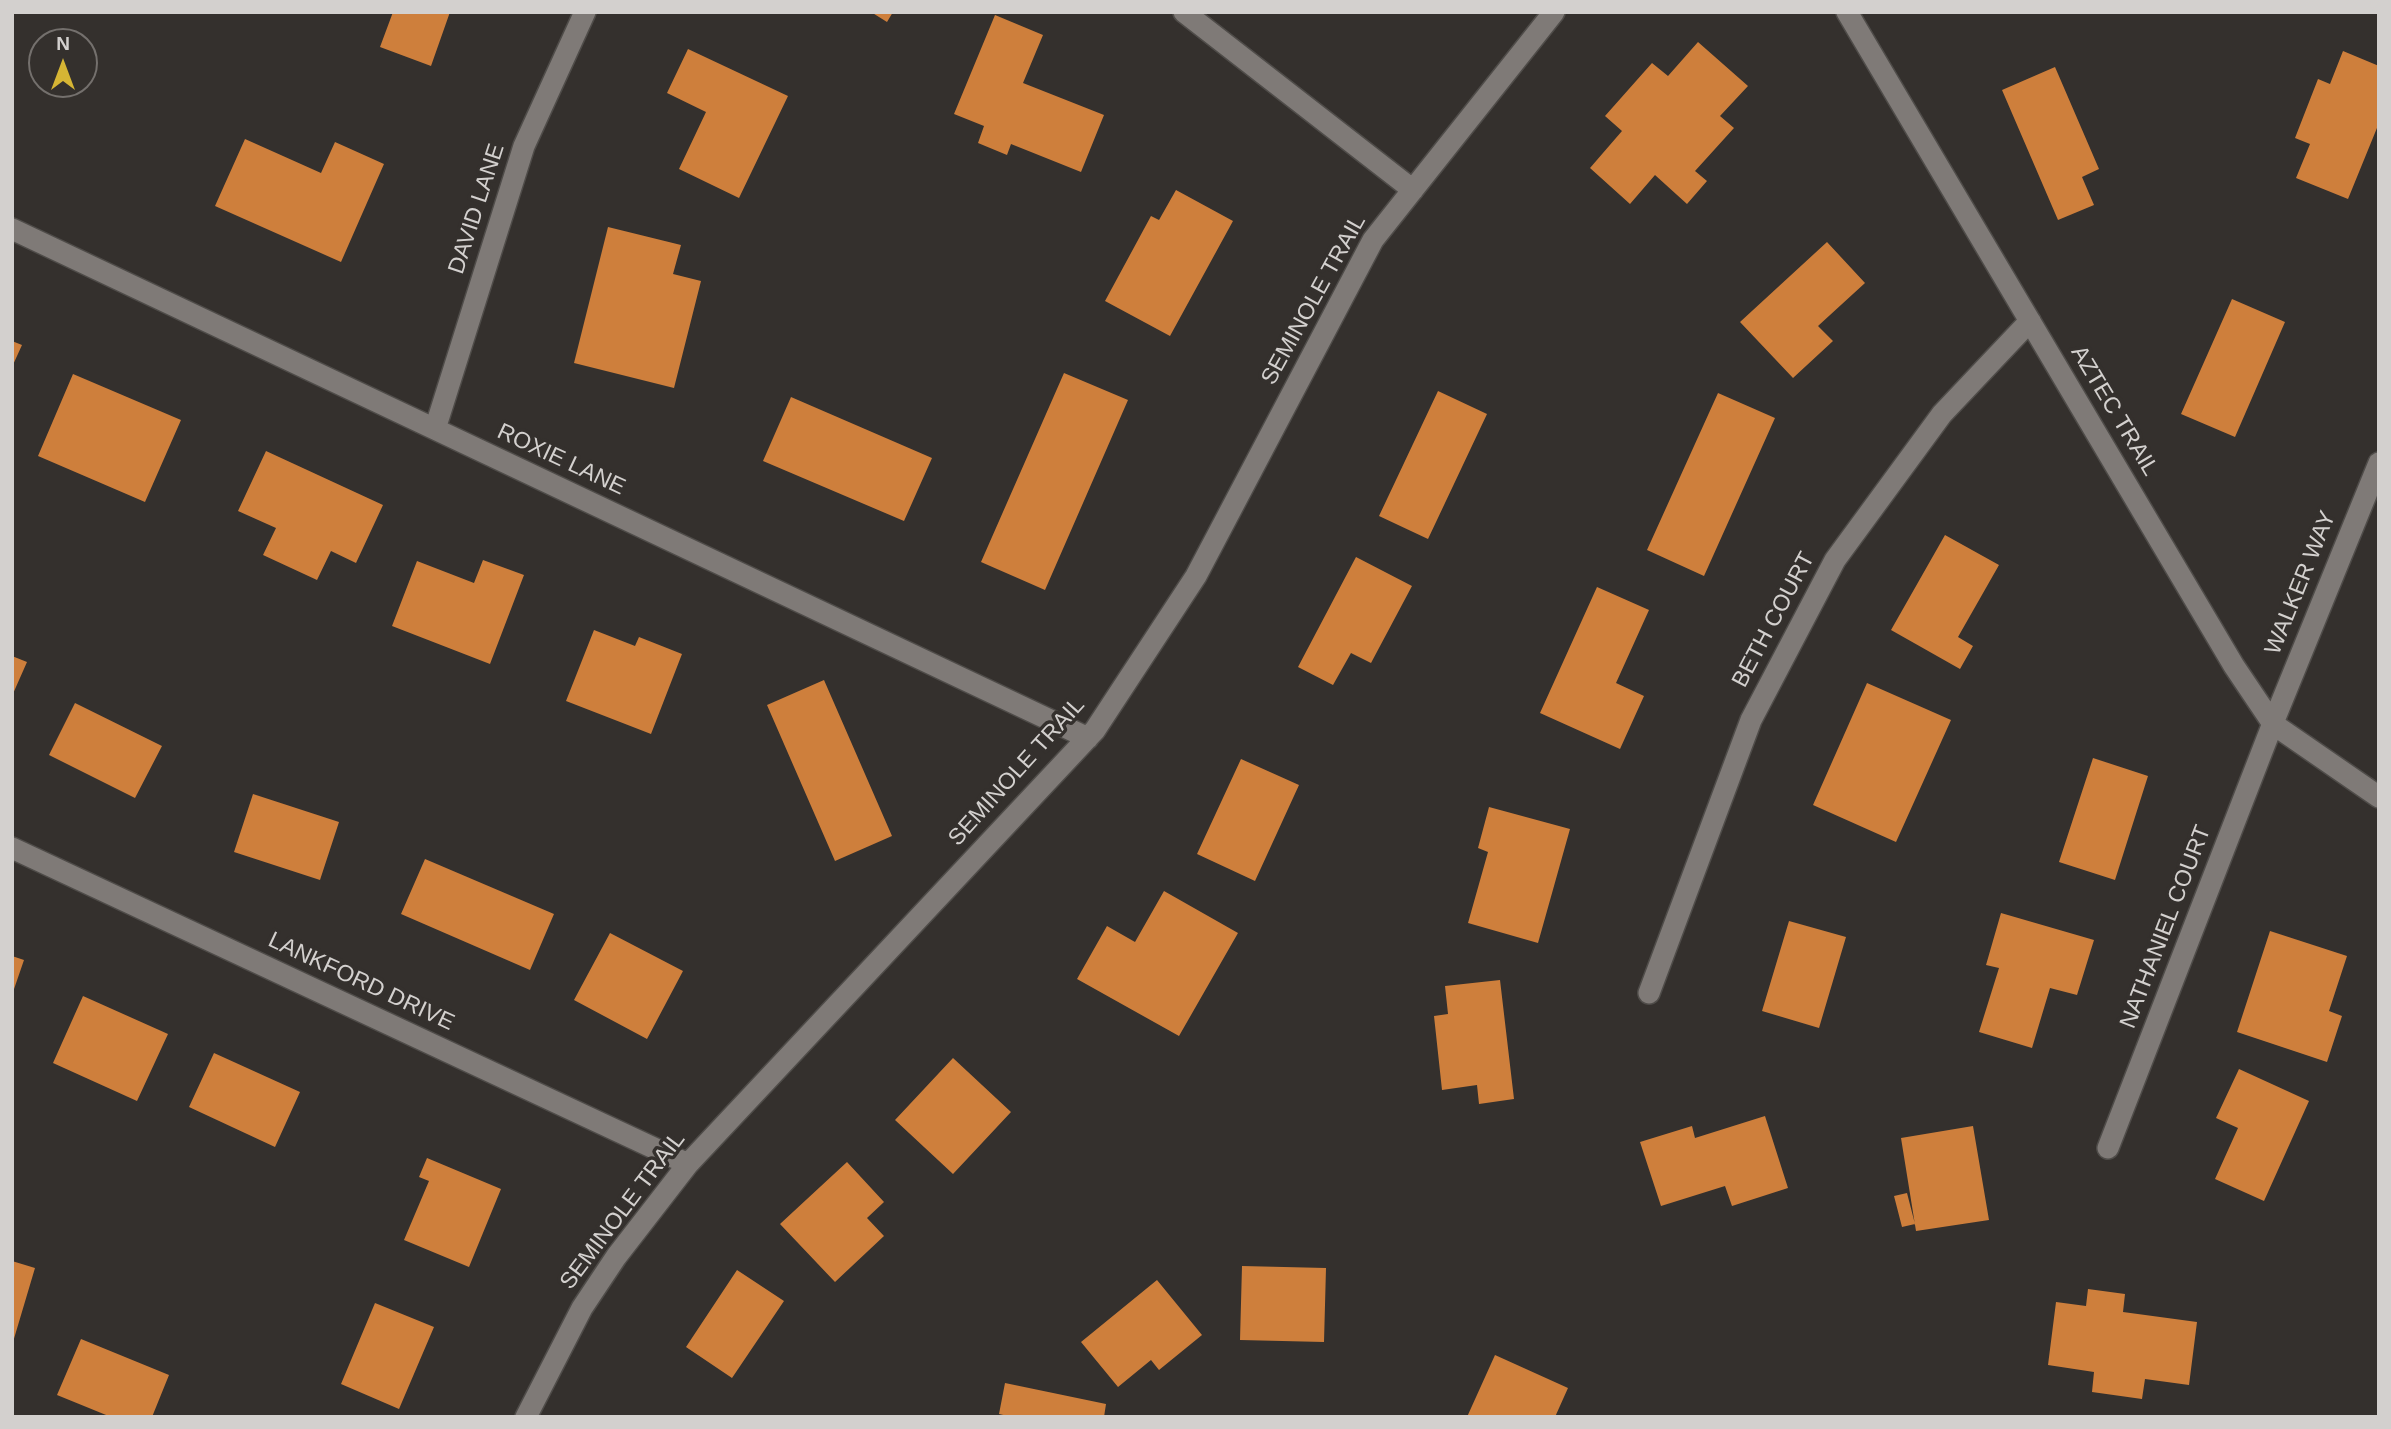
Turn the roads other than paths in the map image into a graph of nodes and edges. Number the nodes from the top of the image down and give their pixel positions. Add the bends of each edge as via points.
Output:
1 (585, 12) edge
2 (1184, 12) edge
3 (1554, 12) edge
4 (1847, 12) edge
5 (1413, 190) junction
6 (12, 229) edge
7 (2030, 321) junction
8 (435, 429) junction
9 (2379, 463) edge
10 (2273, 724) junction
11 (1088, 738) junction
12 (2379, 797) edge
13 (12, 848) edge
14 (1649, 993) dead end
15 (2108, 1148) dead end
16 (688, 1164) junction
17 (526, 1417) edge

1 - 8 street, DAVID LANE via 524,146
2 - 5 street
3 - 5 street, SEMINOLE TRAIL
4 - 7 street, AZTEC TRAIL
5 - 11 street, SEMINOLE TRAIL via 1373,240 1196,576
6 - 8 street, ROXIE LANE
7 - 10 street, AZTEC TRAIL
7 - 14 street, BETH COURT via 1942,414 1835,560 1751,720
8 - 11 street, ROXIE LANE
9 - 10 street, WALKER WAY
10 - 12 street, AZTEC TRAIL
10 - 15 street, NATHANIEL COURT
11 - 16 street, SEMINOLE TRAIL
13 - 16 street, LANKFORD DRIVE
16 - 17 street, SEMINOLE TRAIL via 582,1308

